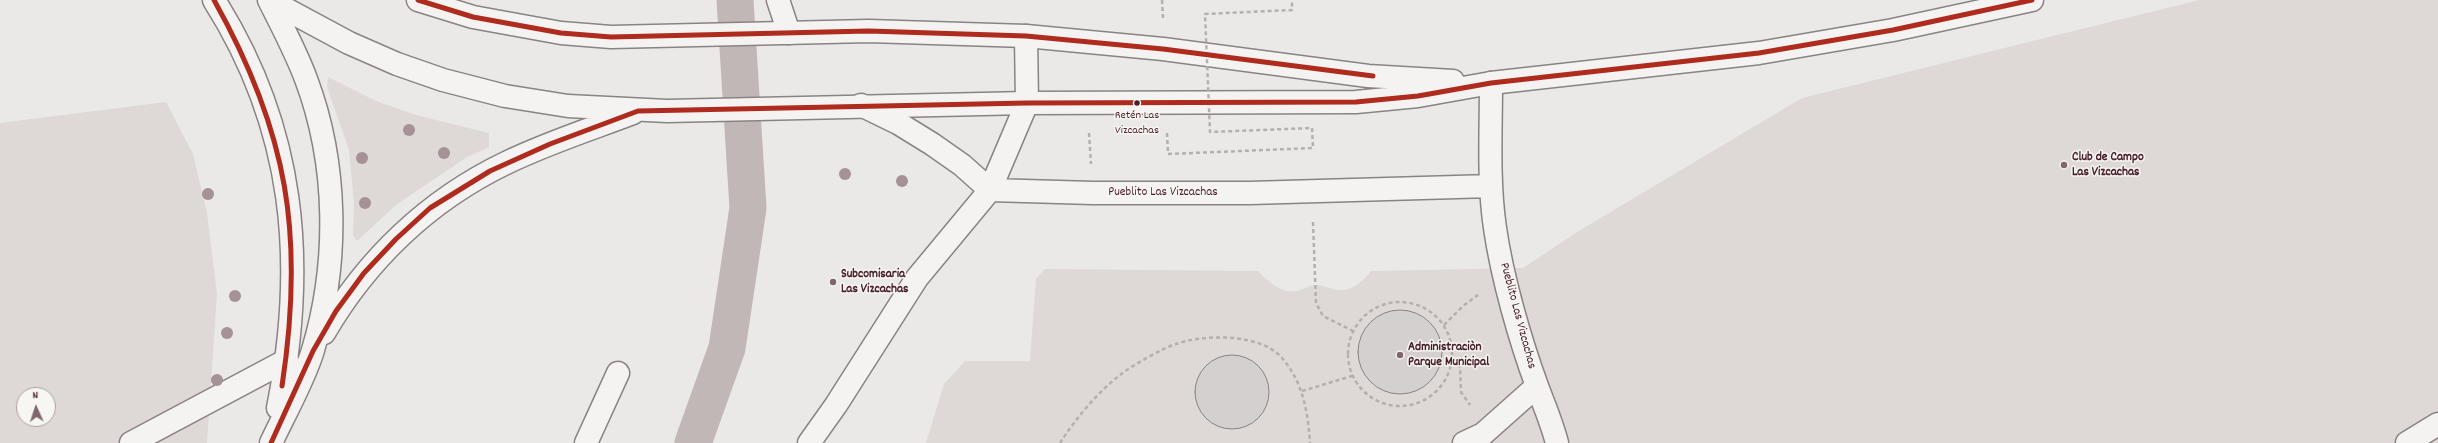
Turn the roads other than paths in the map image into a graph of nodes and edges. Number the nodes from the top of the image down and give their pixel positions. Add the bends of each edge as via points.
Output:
1 (214, 0) edge
2 (269, 0) edge
3 (418, 0) edge
4 (778, 0) edge
5 (2032, 0) edge
6 (787, 33) junction
7 (1026, 36) junction
8 (1490, 83) junction
9 (1027, 103) junction
10 (861, 106) junction
11 (638, 111) junction
12 (1491, 186) junction
13 (990, 190) junction
14 (313, 351) junction
15 (287, 360) junction
16 (618, 373) dead end
17 (1537, 386) junction
18 (2438, 424) edge
19 (131, 443) edge
20 (269, 443) edge
21 (586, 443) edge
22 (809, 443) edge
23 (1464, 443) edge
24 (1557, 443) edge
25 (2407, 443) edge

1 - 15 main road via 259,86 280,157 293,256
2 - 11 main road via 349,43 444,80 505,96 568,106
2 - 14 main road via 306,79 326,155 331,242 322,312
3 - 6 main road via 472,17 554,32 611,37
4 - 6 main road
5 - 8 main road via 1893,30 1759,53
6 - 7 main road via 884,32
7 - 8 main road via 1163,49 1368,76
7 - 9 main road
8 - 9 main road via 1418,96 1356,102
8 - 12 main road, Pueblito Las Vizcachas
9 - 10 main road
9 - 13 main road
10 - 11 main road
10 - 13 main road via 898,123 932,144
11 - 14 main road via 506,163 430,208 364,273 336,311
12 - 13 main road, Pueblito Las Vizcachas via 1093,193
12 - 17 main road, Pueblito Las Vizcachas via 1495,228 1506,284
13 - 22 main road via 917,278
14 - 20 main road
15 - 19 main road
15 - 20 main road
16 - 21 main road
17 - 23 main road via 1483,434
17 - 24 main road, Pueblito Las Vizcachas
18 - 25 main road

